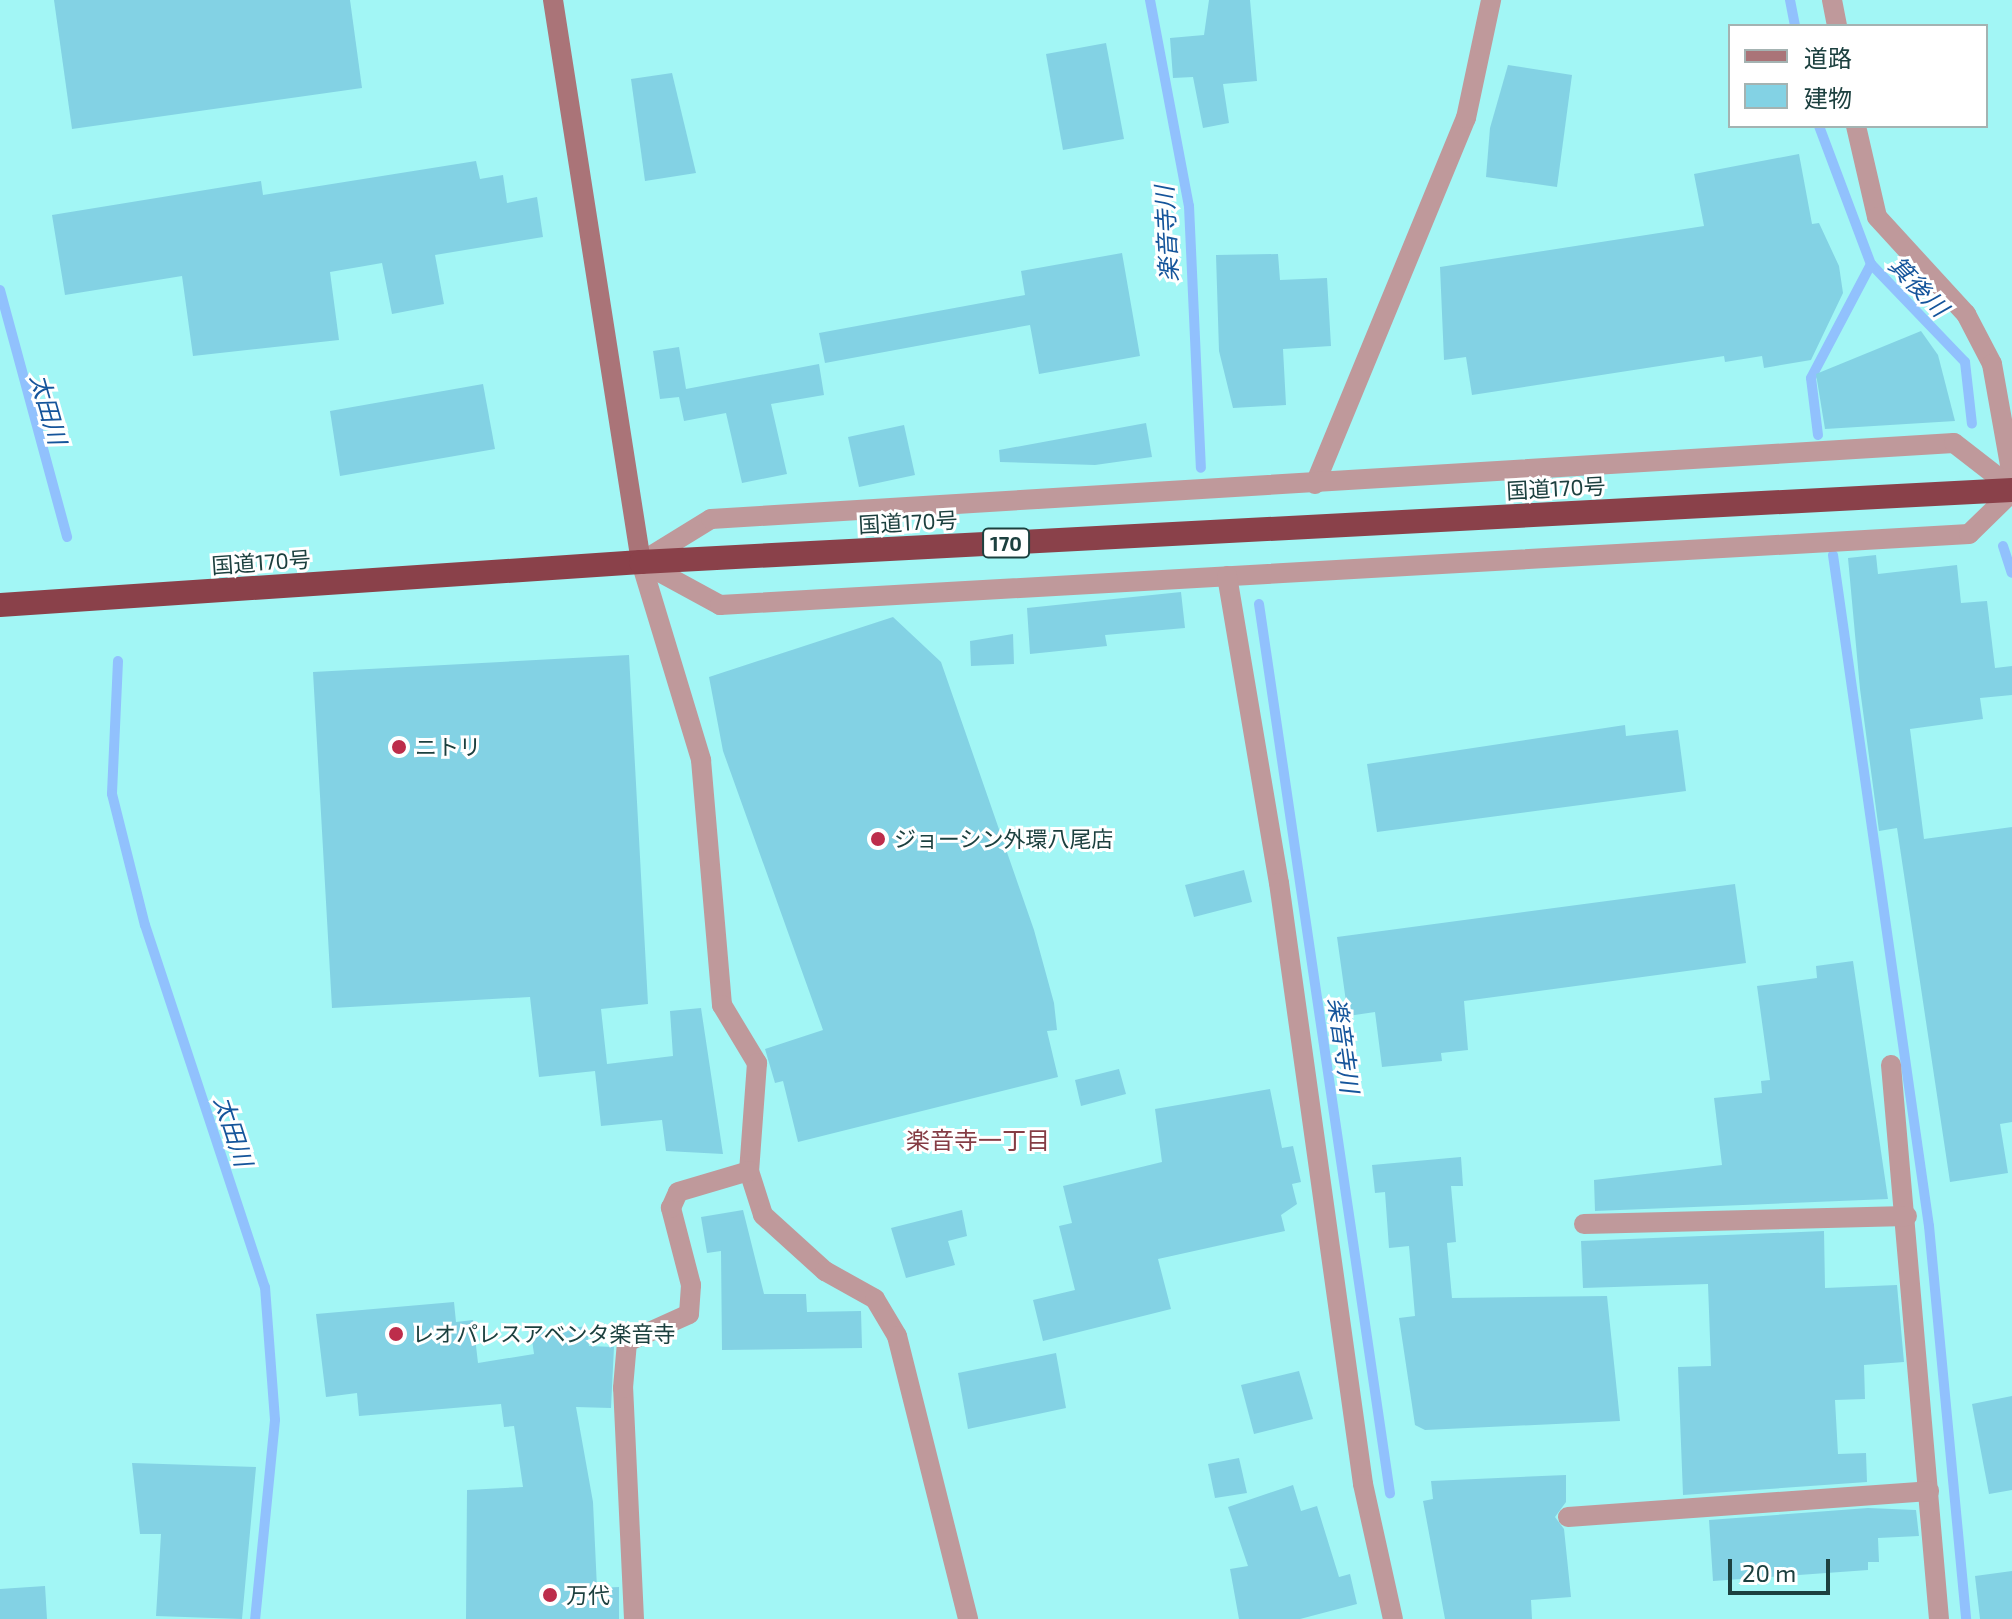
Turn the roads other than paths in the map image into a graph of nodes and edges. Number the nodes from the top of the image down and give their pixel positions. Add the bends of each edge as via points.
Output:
1 (553, 0) edge
2 (1491, 0) edge
3 (1832, 0) edge
4 (1837, 24) edge
5 (1856, 128) edge
6 (2012, 476) edge
7 (1315, 484) junction
8 (2012, 490) edge
9 (641, 562) junction
10 (1227, 576) junction
11 (0, 605) edge
12 (1891, 1065) dead end
13 (749, 1171) junction
14 (1907, 1216) junction
15 (1584, 1224) dead end
16 (1929, 1491) junction
17 (1568, 1517) dead end
18 (634, 1619) edge
19 (968, 1619) edge
20 (1393, 1619) edge
21 (1939, 1619) edge

1 - 9 street
2 - 7 street via 1466,118
3 - 4 street
5 - 6 street via 1877,217 1966,314 1992,364
7 - 8 street via 1954,443
7 - 9 street via 711,519
8 - 9 highway, 国道170号 / 170
8 - 10 street via 1969,534
9 - 10 street via 720,605
9 - 11 highway, 国道170号 / 170
9 - 13 street via 701,760 722,1005 757,1063
10 - 20 street via 1279,883 1361,1470
12 - 14 street
13 - 18 street via 678,1192 671,1208 691,1285 689,1314 627,1342 623,1388
13 - 19 street via 763,1215 825,1271 875,1299 897,1336
14 - 15 street
14 - 16 street
16 - 17 street
16 - 21 street

